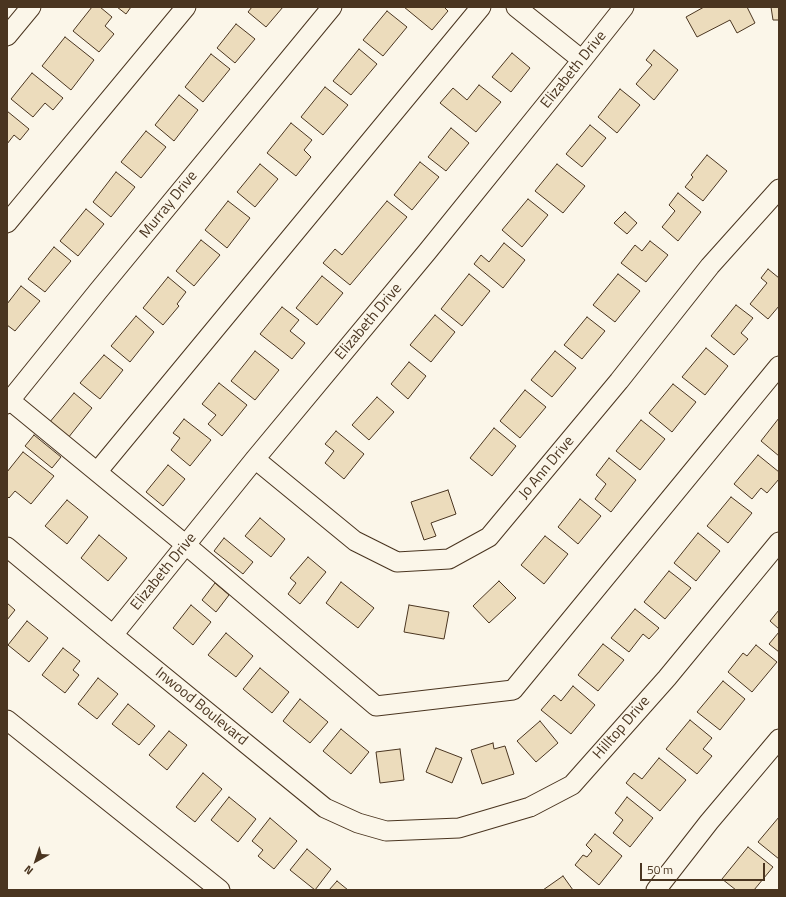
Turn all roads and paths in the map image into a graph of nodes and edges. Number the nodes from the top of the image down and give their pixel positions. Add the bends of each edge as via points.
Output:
1 (31, 7) edge
2 (186, 7) edge
3 (332, 7) edge
4 (481, 7) edge
5 (516, 7) edge
6 (624, 7) edge
7 (7, 36) edge
8 (582, 60) junction
9 (779, 189) edge
10 (7, 223) edge
11 (779, 366) edge
12 (8, 401) edge
13 (255, 459) junction
14 (97, 472) junction
15 (779, 542) edge
16 (186, 545) junction
17 (7, 547) edge
18 (113, 635) junction
19 (7, 720) edge
20 (779, 739) edge
21 (412, 830) joint
22 (220, 890) edge
23 (656, 890) edge

1 - 7 street
2 - 10 street
3 - 12 street, Murray Drive
4 - 14 street
5 - 8 street
6 - 8 street, Elizabeth Drive
8 - 13 street, Elizabeth Drive
9 - 13 street, Jo Ann Drive via 710,266 619,381 489,537 449,559 398,562 355,541
11 - 16 street via 513,690 376,706
12 - 14 street
13 - 16 street, Elizabeth Drive
14 - 16 street
15 - 21 street, Hilltop Drive via 667,678 572,785 530,807 459,828
16 - 18 street, Elizabeth Drive
17 - 18 street, Inwood Boulevard
18 - 21 street, Inwood Boulevard via 325,808 358,823 386,831
19 - 22 street
20 - 23 street

